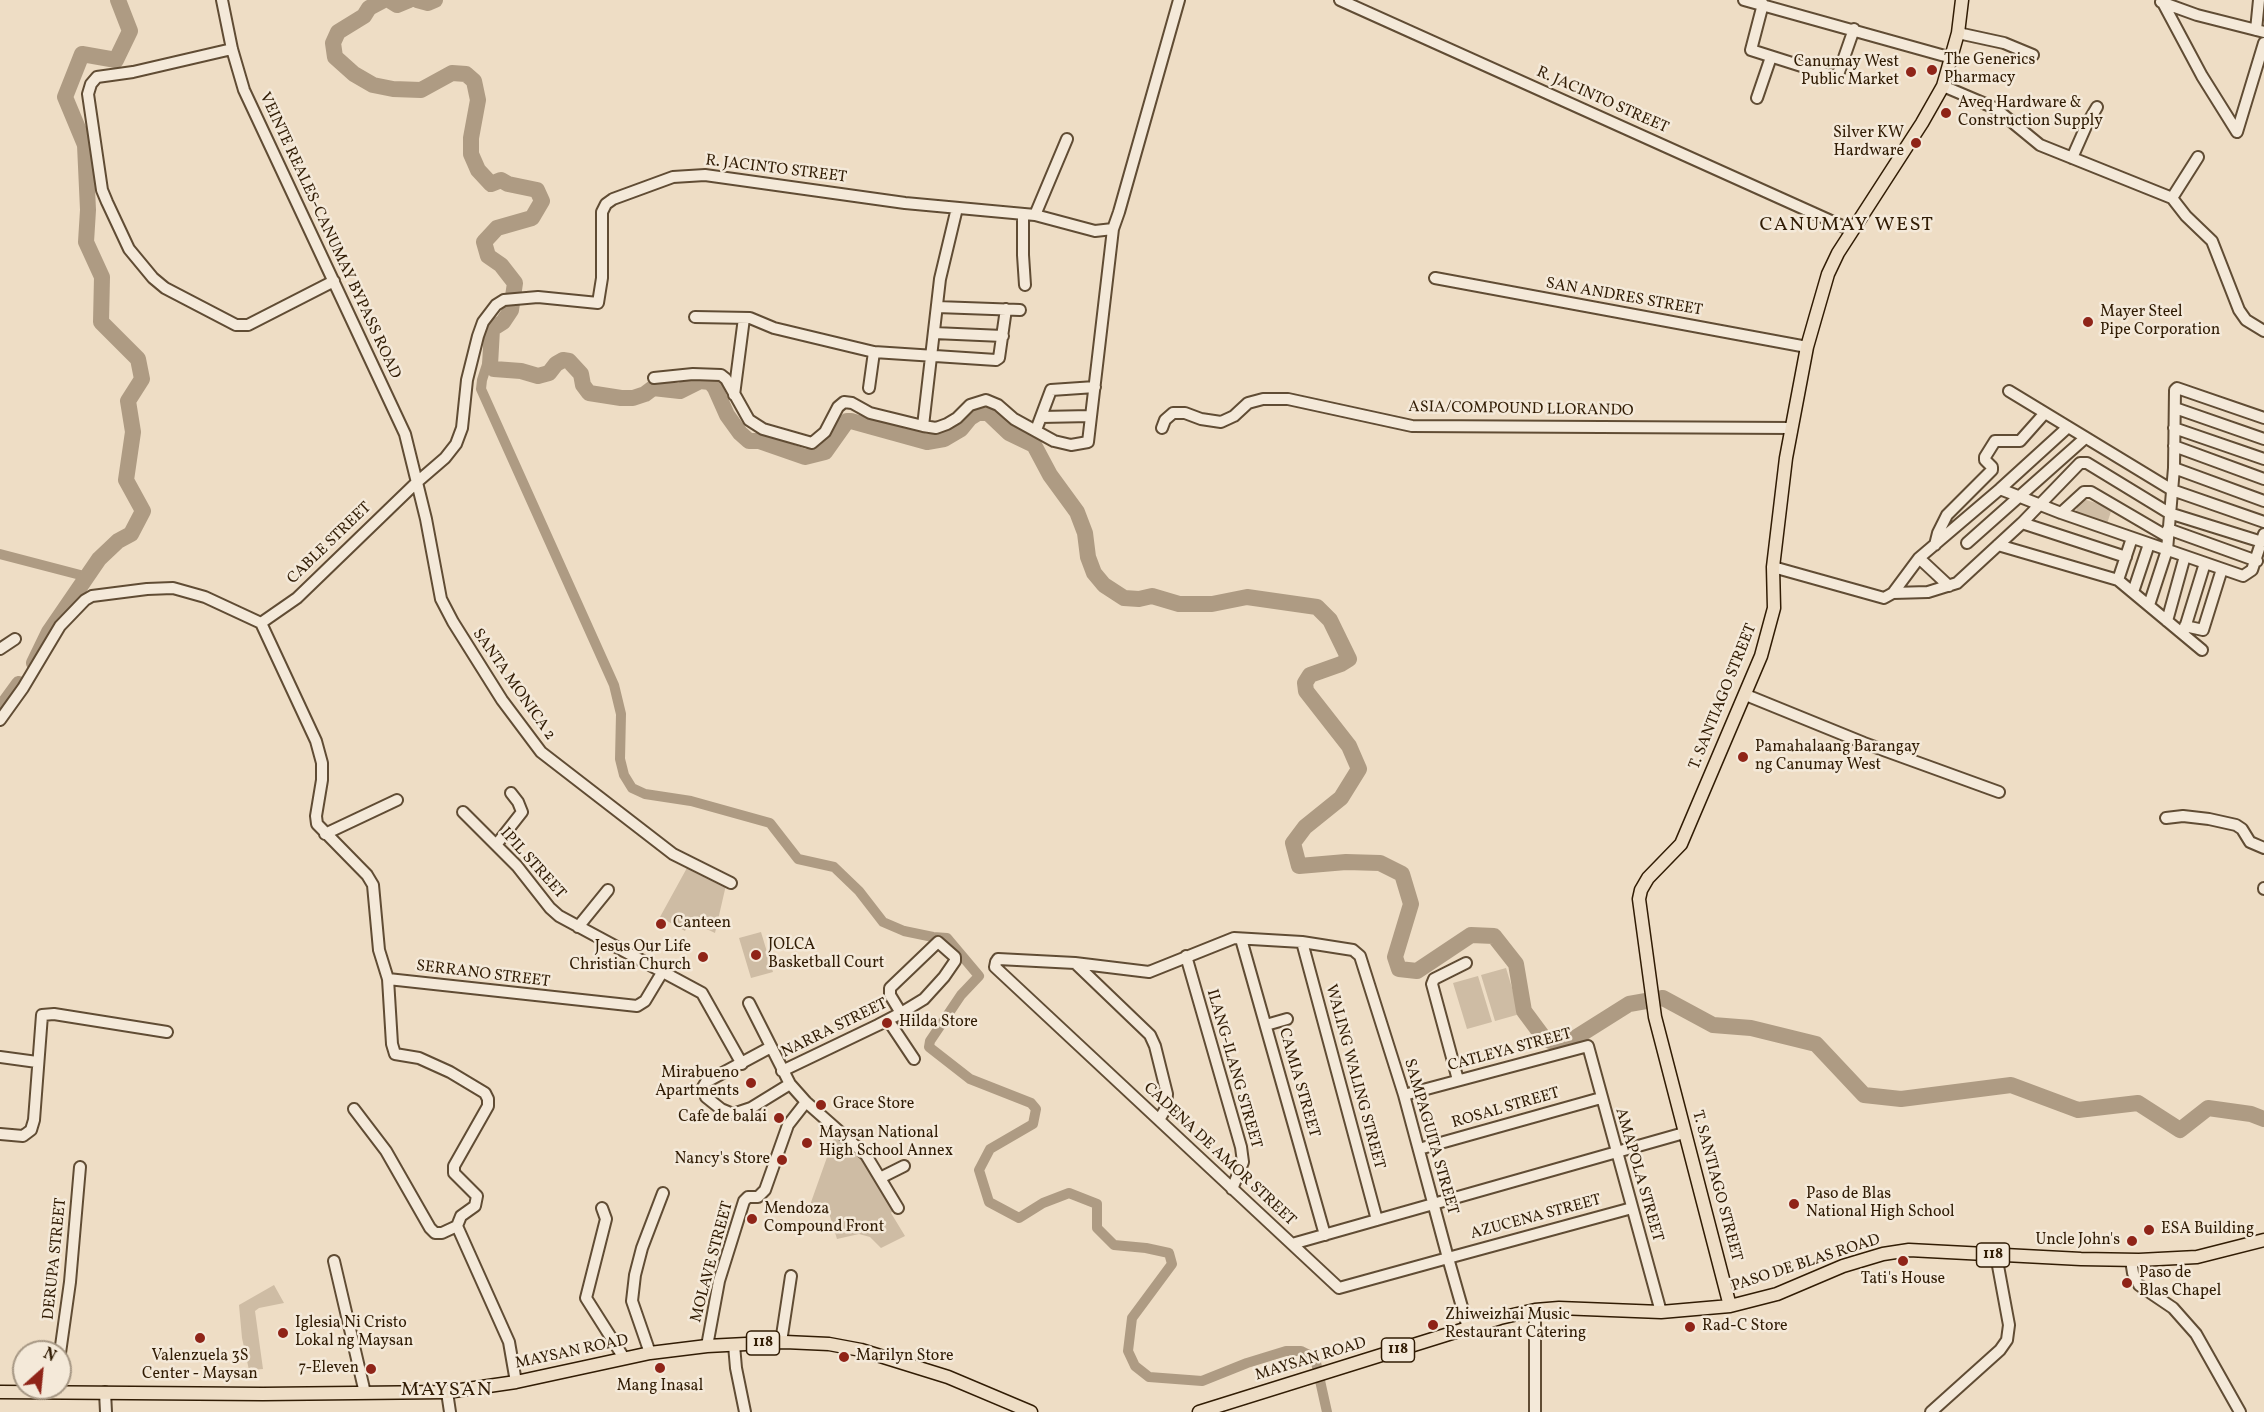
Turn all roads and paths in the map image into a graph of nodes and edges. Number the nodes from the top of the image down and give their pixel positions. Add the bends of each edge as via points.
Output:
1 (222, 0) edge
2 (1179, 0) edge
3 (1340, 0) edge
4 (1744, 0) edge
5 (1962, 0) edge
6 (2259, 0) edge
7 (2159, 2) edge
8 (1763, 4) junction
9 (1854, 29) junction
10 (2260, 31) edge
11 (1958, 33) junction
12 (2264, 43) edge
13 (232, 49) junction
14 (2033, 55) dead end
15 (1771, 57) junction
16 (1952, 58) junction
17 (1943, 86) junction
18 (1757, 98) dead end
19 (2097, 107) dead end
20 (1067, 139) dead end
21 (2198, 157) dead end
22 (2072, 159) junction
23 (2172, 198) junction
24 (957, 208) junction
25 (1023, 214) junction
26 (1035, 215) junction
27 (1113, 229) junction
28 (1851, 230) junction
29 (1435, 278) dead end
30 (334, 281) junction
31 (1025, 285) dead end
32 (937, 307) junction
33 (1006, 309) junction
34 (1020, 310) dead end
35 (695, 318) dead end
36 (744, 318) junction
37 (2264, 331) edge
38 (934, 333) junction
39 (1003, 336) junction
40 (1807, 347) junction
41 (874, 352) junction
42 (931, 356) junction
43 (654, 378) dead end
44 (1095, 387) junction
45 (869, 388) dead end
46 (2009, 391) dead end
47 (734, 396) junction
48 (2175, 408) junction
49 (2044, 414) junction
50 (1091, 416) junction
51 (1041, 417) junction
52 (2264, 418) edge
53 (923, 426) junction
54 (1162, 428) dead end
55 (1791, 428) junction
56 (2067, 428) junction
57 (2174, 429) junction
58 (1036, 430) junction
59 (2084, 438) junction
60 (2264, 439) edge
61 (2174, 446) junction
62 (2264, 459) edge
63 (2174, 468) junction
64 (2264, 479) edge
65 (416, 483) junction
66 (2000, 489) junction
67 (2172, 490) junction
68 (2019, 497) junction
69 (2264, 501) edge
70 (2039, 505) junction
71 (2061, 513) junction
72 (2169, 513) junction
73 (2264, 522) edge
74 (2022, 523) junction
75 (2168, 533) junction
76 (2132, 538) junction
77 (2263, 538) edge
78 (1967, 543) dead end
79 (2149, 544) junction
80 (1935, 545) junction
81 (1998, 545) junction
82 (2167, 550) junction
83 (2185, 556) junction
84 (2126, 557) junction
85 (1918, 558) junction
86 (2257, 561) junction
87 (2205, 563) junction
88 (1773, 567) junction
89 (2222, 569) junction
90 (2118, 580) junction
91 (1949, 585) junction
92 (2133, 592) junction
93 (1893, 593) junction
94 (2149, 605) junction
95 (2167, 621) junction
96 (261, 623) junction
97 (2184, 630) junction
98 (15, 639) dead end
99 (0, 649) edge
100 (2202, 650) dead end
101 (1746, 695) junction
102 (0, 720) edge
103 (1999, 792) dead end
104 (511, 793) dead end
105 (397, 800) dead end
106 (463, 812) dead end
107 (2166, 818) dead end
108 (325, 834) junction
109 (496, 845) junction
110 (2264, 848) edge
111 (731, 883) dead end
112 (608, 890) dead end
113 (578, 927) junction
114 (1240, 939) junction
115 (1302, 942) junction
116 (1186, 956) junction
117 (1075, 963) junction
118 (1466, 963) dead end
119 (663, 971) junction
120 (388, 979) junction
121 (749, 1003) dead end
122 (901, 1013) junction
123 (1287, 1019) dead end
124 (888, 1020) junction
125 (1266, 1025) junction
126 (167, 1032) dead end
127 (1588, 1046) joint
128 (771, 1047) junction
129 (0, 1057) edge
130 (914, 1059) dead end
131 (37, 1062) junction
132 (742, 1064) junction
133 (782, 1071) junction
134 (1458, 1080) junction
135 (790, 1084) junction
136 (1404, 1095) junction
137 (1601, 1098) junction
138 (807, 1102) junction
139 (354, 1109) dead end
140 (1159, 1120) junction
141 (1684, 1133) junction
142 (0, 1134) edge
143 (1419, 1149) junction
144 (1616, 1153) junction
145 (904, 1166) dead end
146 (80, 1167) dead end
147 (880, 1178) junction
148 (1232, 1190) junction
149 (663, 1193) dead end
150 (1434, 1204) junction
151 (602, 1208) dead end
152 (898, 1208) dead end
153 (1632, 1208) junction
154 (1377, 1220) junction
155 (457, 1226) junction
156 (1325, 1235) junction
157 (2264, 1240) edge
158 (1292, 1244) junction
159 (1996, 1255) junction
160 (1448, 1258) junction
161 (2131, 1260) junction
162 (334, 1261) dead end
163 (791, 1276) dead end
164 (1730, 1306) junction
165 (1535, 1310) junction
166 (1661, 1312) junction
167 (1467, 1328) junction
168 (62, 1340) edge
169 (782, 1341) junction
170 (734, 1345) junction
171 (707, 1346) junction
172 (650, 1353) junction
173 (623, 1356) junction
174 (516, 1382) junction
175 (72, 1391) edge
176 (105, 1392) junction
177 (447, 1392) junction
178 (364, 1393) junction
179 (106, 1412) edge
180 (450, 1412) edge
181 (745, 1412) edge
182 (1031, 1412) edge
183 (1199, 1412) edge
184 (1535, 1412) edge
185 (1932, 1412) edge
186 (2240, 1412) edge

1 - 13 street, VEINTE REALES-CANUMAY BYPASS ROAD
2 - 27 street
3 - 28 street, R. JACINTO STREET
4 - 8 street
5 - 11 main road, T. SANTIAGO STREET
6 - 10 street
7 - 10 street
7 - 12 street via 2237,132
8 - 9 street
8 - 15 street via 1751,48
9 - 15 street via 1836,75
9 - 16 street
11 - 14 street via 2004,43
11 - 16 main road, T. SANTIAGO STREET
13 - 30 street, VEINTE REALES-CANUMAY BYPASS ROAD via 249,101
13 - 30 street via 97,77 91,84 88,94 106,202 129,249 153,278 236,325 248,325
15 - 18 street
16 - 17 main road, T. SANTIAGO STREET
17 - 22 street via 1995,108 2040,145
17 - 28 main road, T. SANTIAGO STREET
19 - 22 street
20 - 26 street
21 - 23 street
22 - 23 street
23 - 37 street via 2212,241 2239,310 2246,320
24 - 25 street, R. JACINTO STREET
24 - 32 street
24 - 65 street, R. JACINTO STREET via 705,176 674,177 606,204 602,212 598,303 538,297 504,300 496,305 478,336 456,444
25 - 26 street, R. JACINTO STREET
25 - 31 street
26 - 27 street, R. JACINTO STREET via 1081,229
27 - 44 street
28 - 40 main road, T. SANTIAGO STREET via 1828,274
29 - 40 street, SAN ANDRES STREET
30 - 65 street, VEINTE REALES-CANUMAY BYPASS ROAD via 405,434
32 - 33 street
32 - 38 street
33 - 34 street
33 - 39 street
35 - 36 street
36 - 41 street
36 - 47 street
38 - 39 street
38 - 42 street
39 - 42 street via 996,360
40 - 55 main road, T. SANTIAGO STREET
41 - 42 street
41 - 45 street
42 - 53 street
43 - 47 street via 721,375
44 - 50 street
44 - 51 street via 1052,390
46 - 49 street
47 - 53 street via 756,425 812,443 825,432 844,402
48 - 52 street via 2173,393 2177,388
48 - 57 street
48 - 60 street
49 - 56 street
49 - 80 street via 2020,441 1995,441 1984,457 1992,470 1947,515
50 - 51 street
50 - 58 street via 1088,442 1062,444
51 - 58 street
53 - 58 street via 936,429 957,418 970,405 986,400
54 - 55 street, ASIA/COMPOUND LLORANDO via 1173,413 1221,422 1248,403 1263,399 1288,399 1412,426
55 - 88 main road, T. SANTIAGO STREET
56 - 59 street
56 - 66 street
57 - 61 street
57 - 62 street
59 - 67 street
59 - 68 street
61 - 63 street
61 - 64 street
63 - 67 street
63 - 69 street
65 - 96 street, CABLE STREET via 297,598
65 - 111 street, SANTA MONICA 2 via 441,599 528,737 541,752 673,854
66 - 68 street
66 - 80 street
67 - 72 street
67 - 73 street
68 - 70 street
68 - 78 street
70 - 71 street
70 - 72 street via 2080,463 2087,463
70 - 74 street
71 - 75 street via 2084,492 2091,492
71 - 76 street
72 - 75 street
72 - 77 street
74 - 81 street
74 - 84 street
75 - 82 street
75 - 86 street
76 - 79 street
76 - 84 street
77 - 86 street
79 - 82 street
79 - 92 street
80 - 85 street
81 - 90 street
81 - 91 street via 1957,583
82 - 83 street
82 - 94 street
83 - 87 street
83 - 95 street
84 - 90 street
85 - 91 street
85 - 93 street
86 - 89 street via 2243,576
87 - 89 street
87 - 97 street
88 - 93 street via 1884,598
88 - 101 main road, T. SANTIAGO STREET via 1770,631
89 - 97 street via 2204,630
90 - 92 street
91 - 93 street via 1928,592
92 - 94 street
94 - 95 street
95 - 97 street
96 - 102 street via 205,597 173,588 92,596 60,626
96 - 108 street via 316,741 322,763 316,816
97 - 100 street
98 - 99 street
101 - 103 street
101 - 141 main road, T. SANTIAGO STREET via 1681,844 1641,890 1639,908 1650,989
104 - 109 street via 522,812
105 - 108 street
106 - 109 street, IPIL STREET
107 - 110 street via 2192,817 2236,825 2250,842
108 - 120 street via 372,880 379,950
109 - 113 street, IPIL STREET via 550,908
112 - 113 street
113 - 119 street, IPIL STREET
114 - 115 street
114 - 116 street
114 - 125 street, CAMIA STREET
115 - 136 street, SAMPAGUITA STREET via 1353,950 1360,956
115 - 154 street, WALING WALING STREET
116 - 117 street via 1149,972
116 - 148 street, ILANG-ILANG STREET via 1241,1147 1243,1162
117 - 140 street via 1150,1035 1167,1094 1166,1108
117 - 140 street, CADENA DE AMOR STREET via 999,959 995,967
118 - 134 street via 1434,979 1432,984
119 - 120 street, SERRANO STREET via 645,1001 637,1006
119 - 132 street, IPIL STREET via 702,993
120 - 155 street via 395,1054 419,1058 450,1072 485,1092 488,1099 488,1106 454,1166 454,1173 477,1196 475,1206 461,1216
121 - 128 street
122 - 122 street, NARRA STREET via 924,999 955,961 938,942 890,988
122 - 124 street, NARRA STREET
123 - 125 street
124 - 130 street
124 - 133 street, NARRA STREET
125 - 156 street, CAMIA STREET
126 - 131 street via 46,1013 41,1018
127 - 134 street, CATLEYA STREET
127 - 137 street, AMAPOLA STREET
128 - 132 street
128 - 133 street
129 - 131 street
131 - 142 street via 31,1130 24,1136
132 - 135 street via 703,1087 706,1097 721,1109 733,1114 751,1108
133 - 135 street
134 - 136 street, CATLEYA STREET
135 - 138 street
136 - 143 street, SAMPAGUITA STREET
137 - 143 street, ROSAL STREET
137 - 144 street, AMAPOLA STREET
138 - 147 street via 866,1155
138 - 171 street, MOLAVE STREET via 788,1125 765,1190 744,1201 719,1281
139 - 155 street via 386,1151 430,1228 442,1233
140 - 148 street, CADENA DE AMOR STREET
141 - 144 street
141 - 164 main road, T. SANTIAGO STREET
143 - 150 street, SAMPAGUITA STREET
144 - 150 street
144 - 153 street, AMAPOLA STREET
145 - 147 street
146 - 168 street, DERUPA STREET
147 - 152 street
148 - 158 street, CADENA DE AMOR STREET
149 - 172 street via 640,1257 632,1301
150 - 154 street
150 - 160 street, SAMPAGUITA STREET
151 - 173 street via 606,1219 586,1298
153 - 160 street, AZUCENA STREET
153 - 166 street, AMAPOLA STREET
154 - 156 street
155 - 174 street via 509,1342
156 - 158 street
157 - 161 main road, PASO DE BLAS ROAD / 118 via 2197,1257
158 - 160 street, CADENA DE AMOR STREET via 1339,1288
159 - 161 main road, PASO DE BLAS ROAD / 118
159 - 164 main road, PASO DE BLAS ROAD / 118 via 1909,1250 1883,1254 1777,1294
159 - 185 street via 2009,1325 2007,1340
160 - 167 street, SAMPAGUITA STREET
161 - 186 street via 2140,1288 2173,1308 2196,1334
162 - 178 street
163 - 169 street
164 - 166 main road, PASO DE BLAS ROAD / 118
165 - 166 main road, PASO DE BLAS ROAD / 118
165 - 167 main road, PASO DE BLAS ROAD / 118
165 - 184 street
167 - 183 main road, MAYSAN ROAD / 118
169 - 170 main road, MAYSAN ROAD / 118
169 - 182 main road, MAYSAN ROAD / 118 via 861,1350 948,1377
170 - 171 main road, MAYSAN ROAD / 118
170 - 181 street
171 - 172 main road, MAYSAN ROAD / 118
172 - 173 main road, MAYSAN ROAD / 118
173 - 174 main road, MAYSAN ROAD / 118
174 - 177 main road, MAYSAN ROAD / 118
175 - 176 main road, MAYSAN ROAD / 118
176 - 178 main road, MAYSAN ROAD / 118
176 - 179 street
177 - 178 main road, MAYSAN ROAD / 118
177 - 180 street

